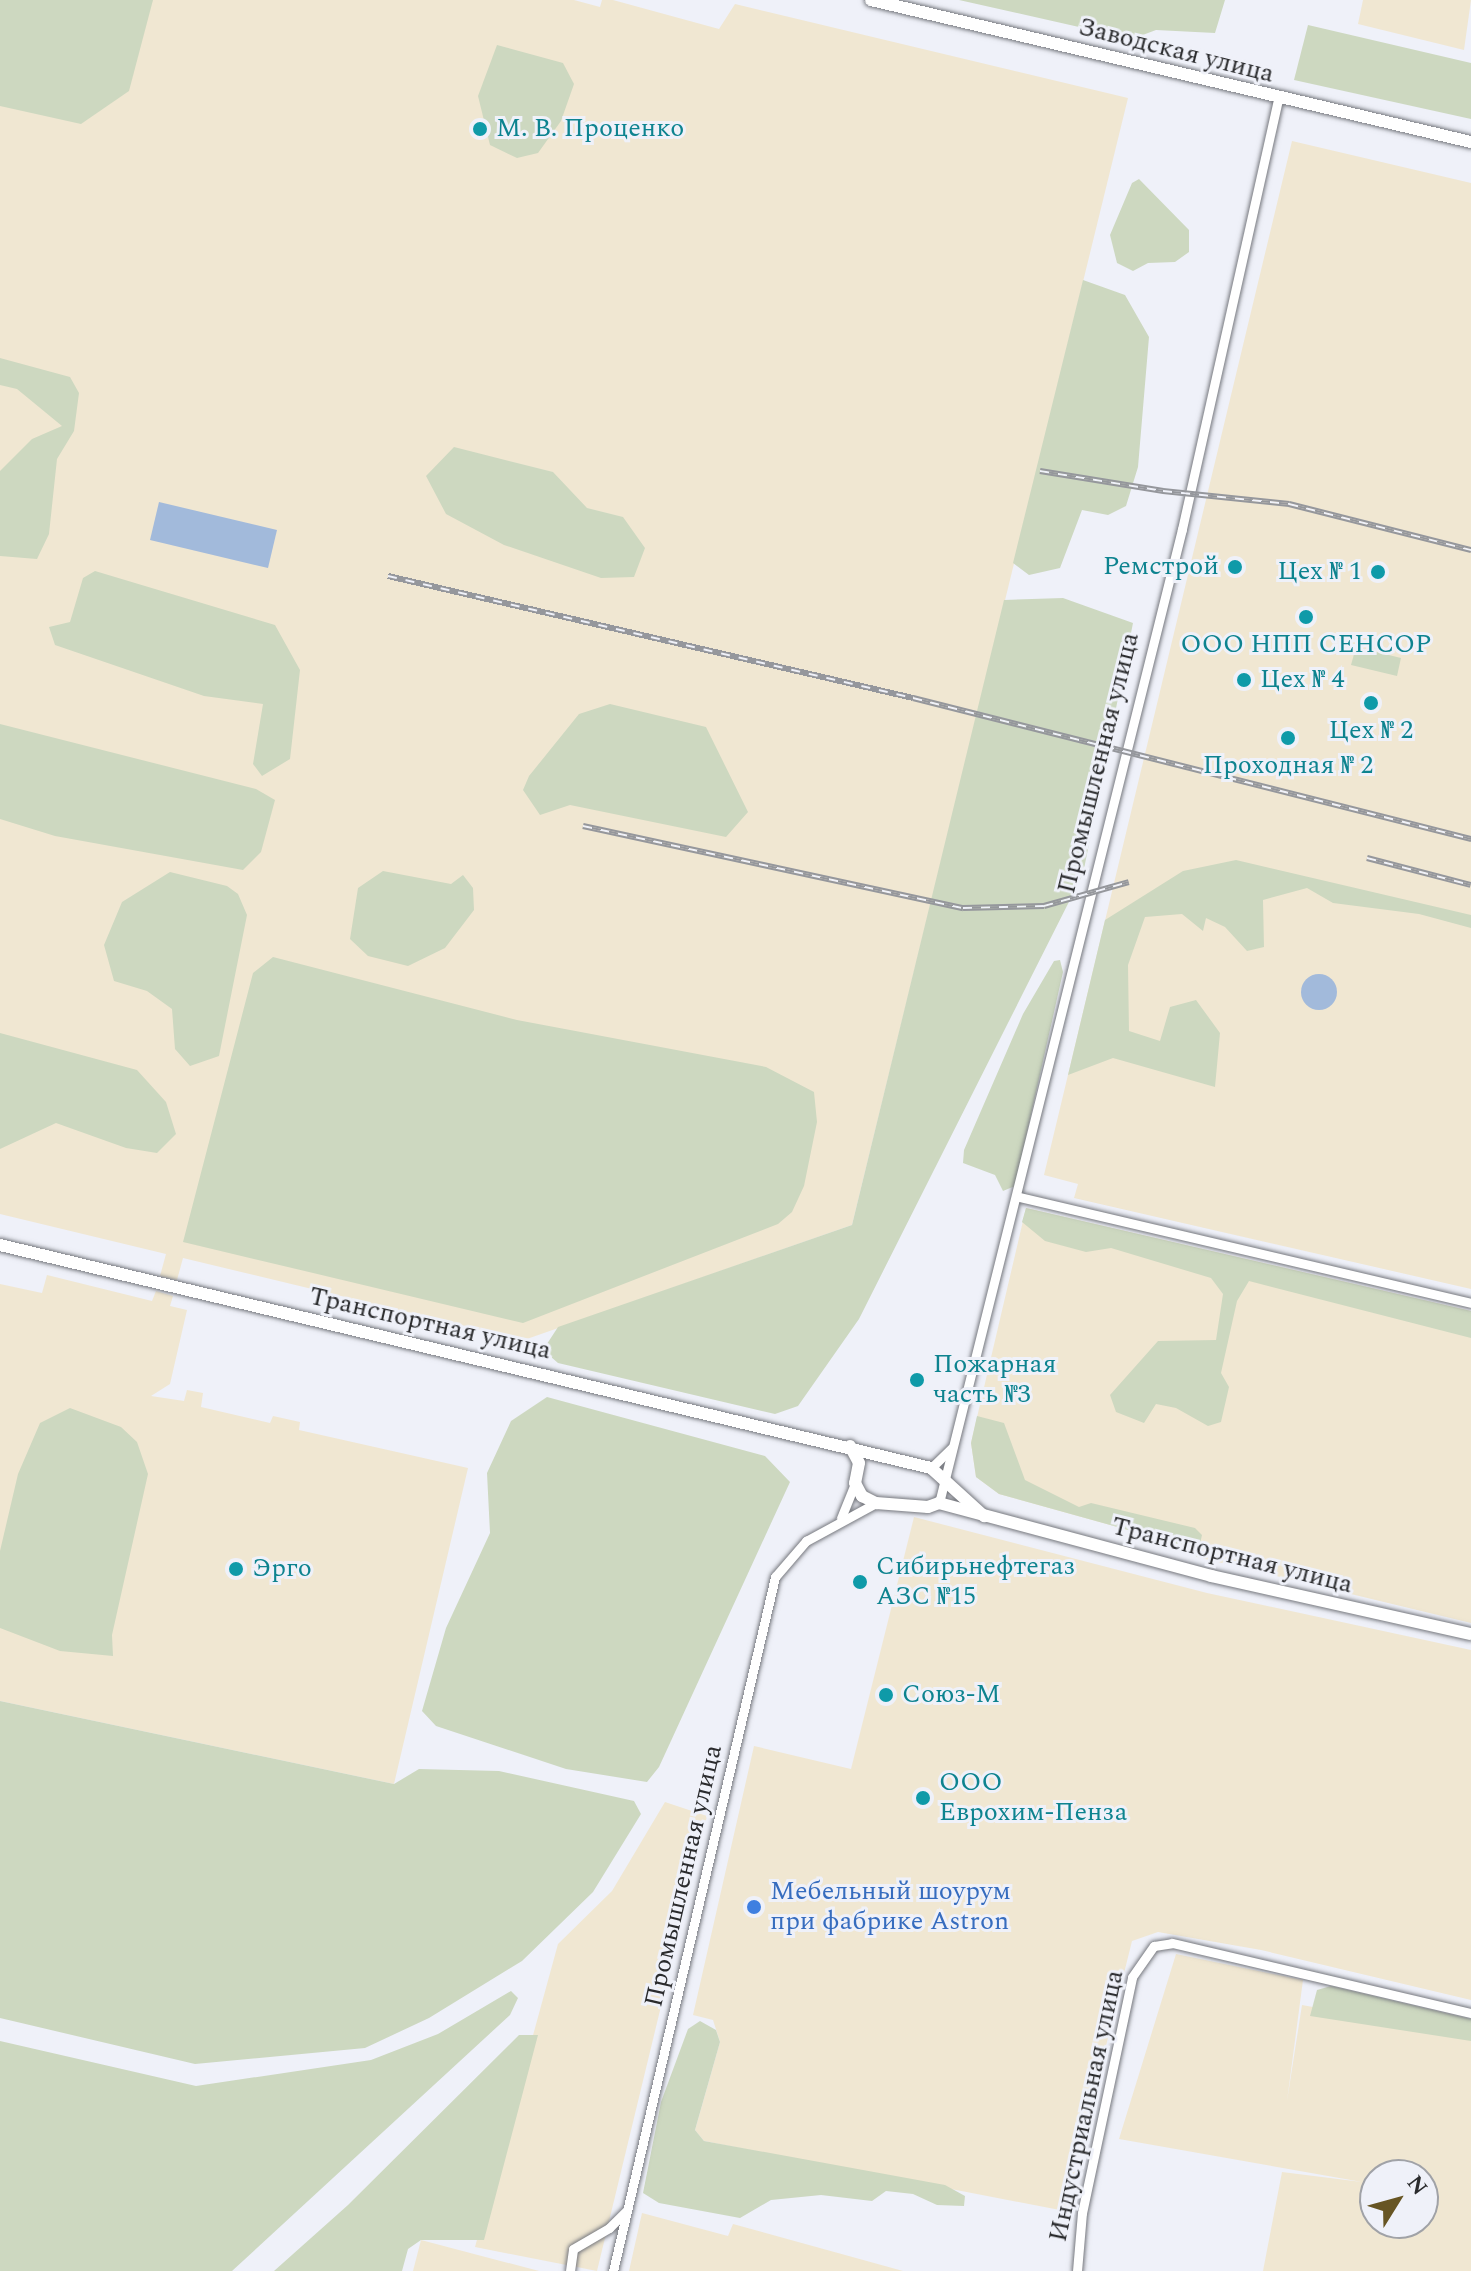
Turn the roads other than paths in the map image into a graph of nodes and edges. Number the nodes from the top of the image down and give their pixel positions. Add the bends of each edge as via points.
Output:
1 (871, 0) edge
2 (1278, 98) junction
3 (1471, 142) edge
4 (1019, 1197) junction
5 (0, 1245) edge
6 (1471, 1303) edge
7 (958, 1438) junction
8 (850, 1446) junction
9 (875, 1453) junction
10 (859, 1463) junction
11 (931, 1468) junction
12 (945, 1481) junction
13 (855, 1483) junction
14 (876, 1503) junction
15 (939, 1503) junction
16 (984, 1516) junction
17 (841, 1518) junction
18 (1471, 1634) edge
19 (1471, 2013) edge
20 (629, 2207) junction
21 (570, 2271) edge
22 (613, 2271) edge
23 (1077, 2271) edge

1 - 2 street, Заводская улица
2 - 3 street, Заводская улица
2 - 4 street, Промышленная улица via 1182,529
4 - 6 street
4 - 7 street, Промышленная улица
5 - 8 street, Транспортная улица
7 - 11 street
7 - 12 street, Промышленная улица
8 - 9 street, Транспортная улица
8 - 10 street
9 - 10 street
9 - 11 street, Транспортная улица
10 - 13 street
11 - 12 street
12 - 15 street, Промышленная улица
12 - 16 street
13 - 14 street via 862,1496
13 - 17 street
14 - 15 street, Транспортная улица
14 - 17 street, Промышленная улица
15 - 16 street, Транспортная улица
16 - 18 street, Транспортная улица via 1211,1576
17 - 20 street, Промышленная улица via 806,1541 775,1577
19 - 23 street, Индустриальная улица via 1172,1943 1154,1946 1132,1977 1082,2213
20 - 21 street via 609,2228 573,2249
20 - 22 street, Промышленная улица

